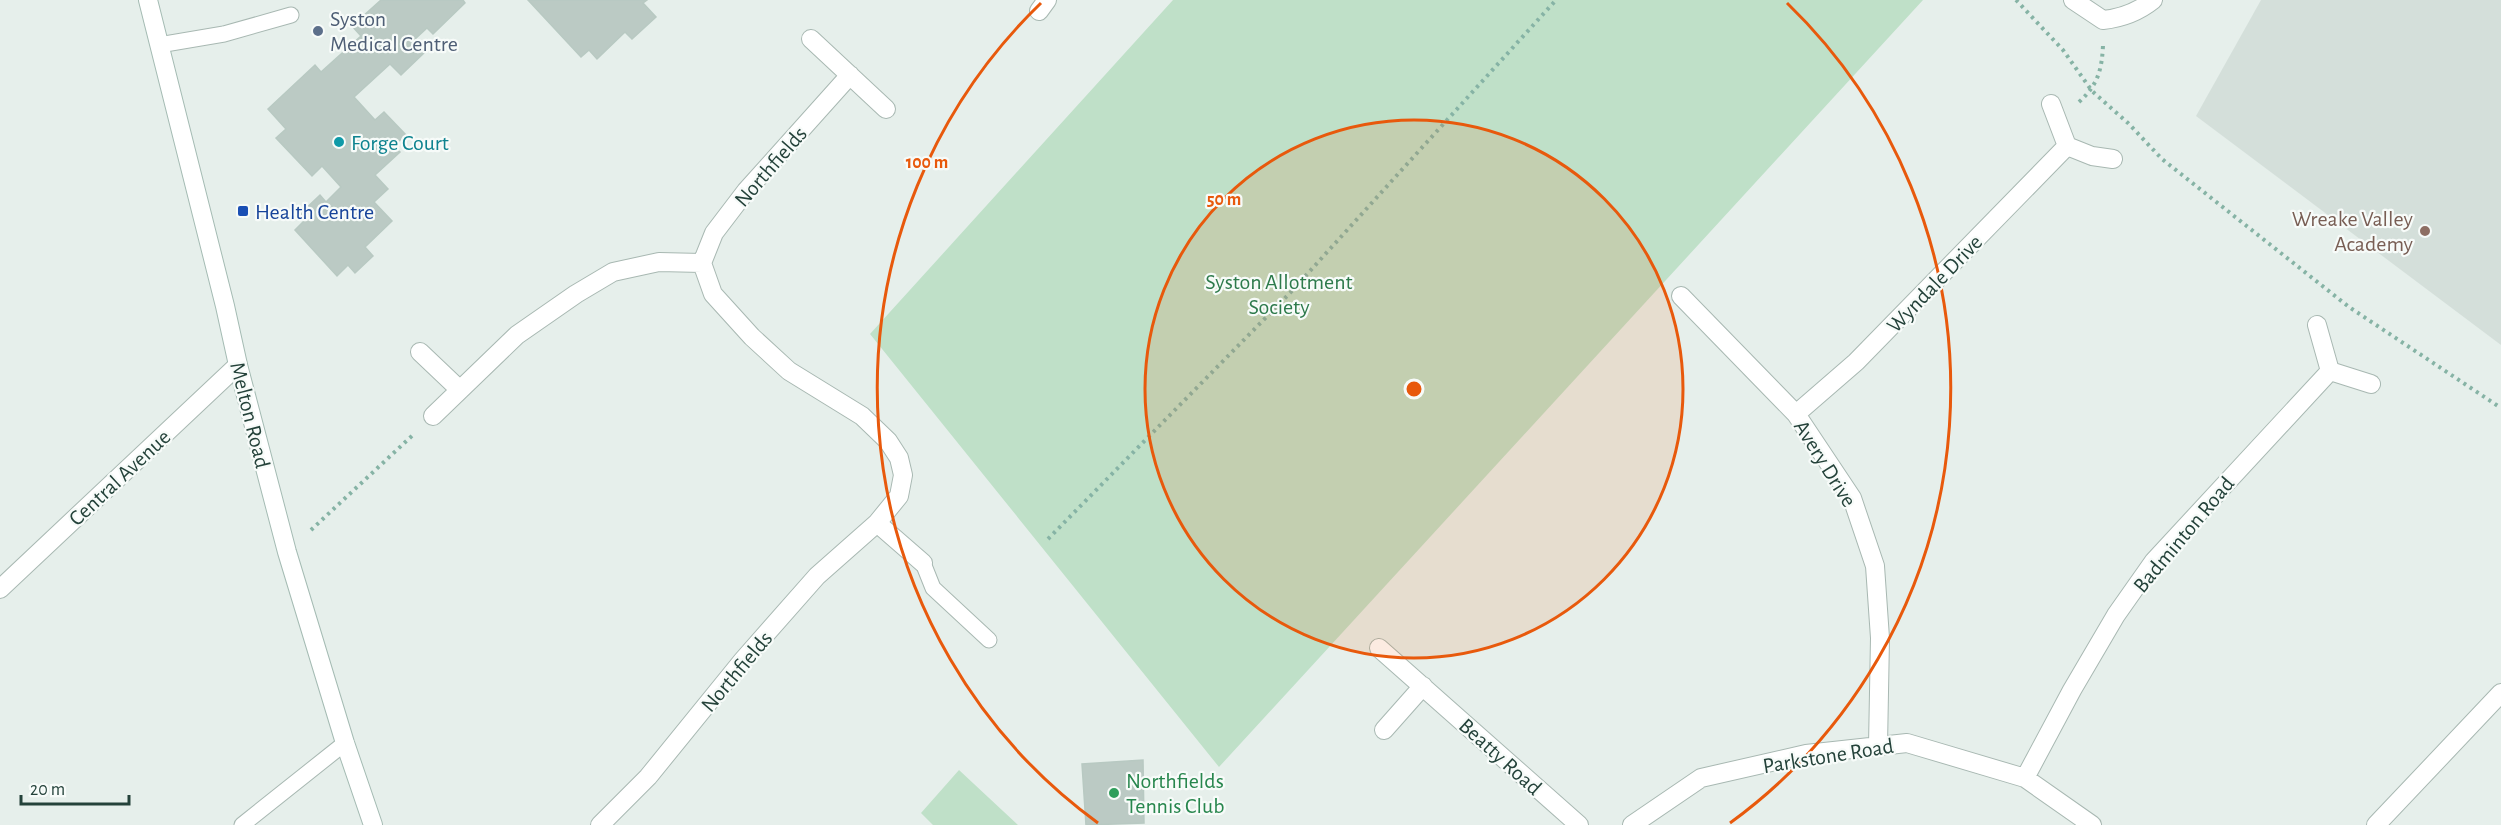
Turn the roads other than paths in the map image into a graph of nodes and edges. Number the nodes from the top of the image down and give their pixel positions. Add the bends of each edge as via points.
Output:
1 (148, 0) edge
2 (2073, 0) edge
3 (2154, 0) edge
4 (291, 15) dead end
5 (811, 39) dead end
6 (159, 45) junction
7 (850, 75) junction
8 (2051, 104) dead end
9 (886, 109) dead end
10 (2067, 146) junction
11 (2113, 159) dead end
12 (702, 263) junction
13 (1681, 296) dead end
14 (2317, 326) dead end
15 (420, 352) dead end
16 (238, 365) junction
17 (2330, 371) junction
18 (2371, 384) dead end
19 (460, 390) junction
20 (1796, 414) junction
21 (433, 416) road end
22 (877, 523) junction
23 (923, 563) joint
24 (0, 589) edge
25 (988, 640) dead end
26 (1379, 648) dead end
27 (1423, 686) junction
28 (2501, 693) edge
29 (1384, 730) dead end
30 (345, 743) junction
31 (1878, 746) junction
32 (2025, 778) junction
33 (242, 825) edge
34 (373, 825) edge
35 (600, 825) edge
36 (1579, 825) edge
37 (1632, 825) edge
38 (2092, 825) edge
39 (2376, 825) edge

1 - 6 street, Melton Road
2 - 3 street via 2103,20 2137,12
4 - 6 lane via 224,34
5 - 7 street
6 - 16 street, Melton Road
7 - 9 street
7 - 12 street, Northfields via 746,191 714,233
8 - 10 street
10 - 11 street
10 - 20 street, Wyndale Drive via 1856,362
12 - 19 street via 658,262 613,272 517,335
12 - 22 street, Northfields via 713,294 752,337 789,371 862,417 888,441 899,458 903,475 899,496
13 - 20 street, Avery Drive
14 - 17 street
15 - 19 street
16 - 24 street, Central Avenue
16 - 30 street, Melton Road via 287,552
17 - 18 street
17 - 32 street, Badminton Road via 2154,561 2116,615
19 - 21 street
20 - 31 street, Avery Drive via 1852,498 1875,566 1880,638
22 - 23 street
22 - 35 street, Northfields via 817,576 648,777
23 - 25 lane via 933,588
26 - 27 street, Beatty Road
27 - 29 street
27 - 36 street, Beatty Road
28 - 39 street
30 - 33 lane
30 - 34 street, Melton Road
31 - 32 street, Parkstone Road via 1907,743
31 - 37 street, Parkstone Road via 1806,754 1701,778
32 - 38 street, Parkstone Road

